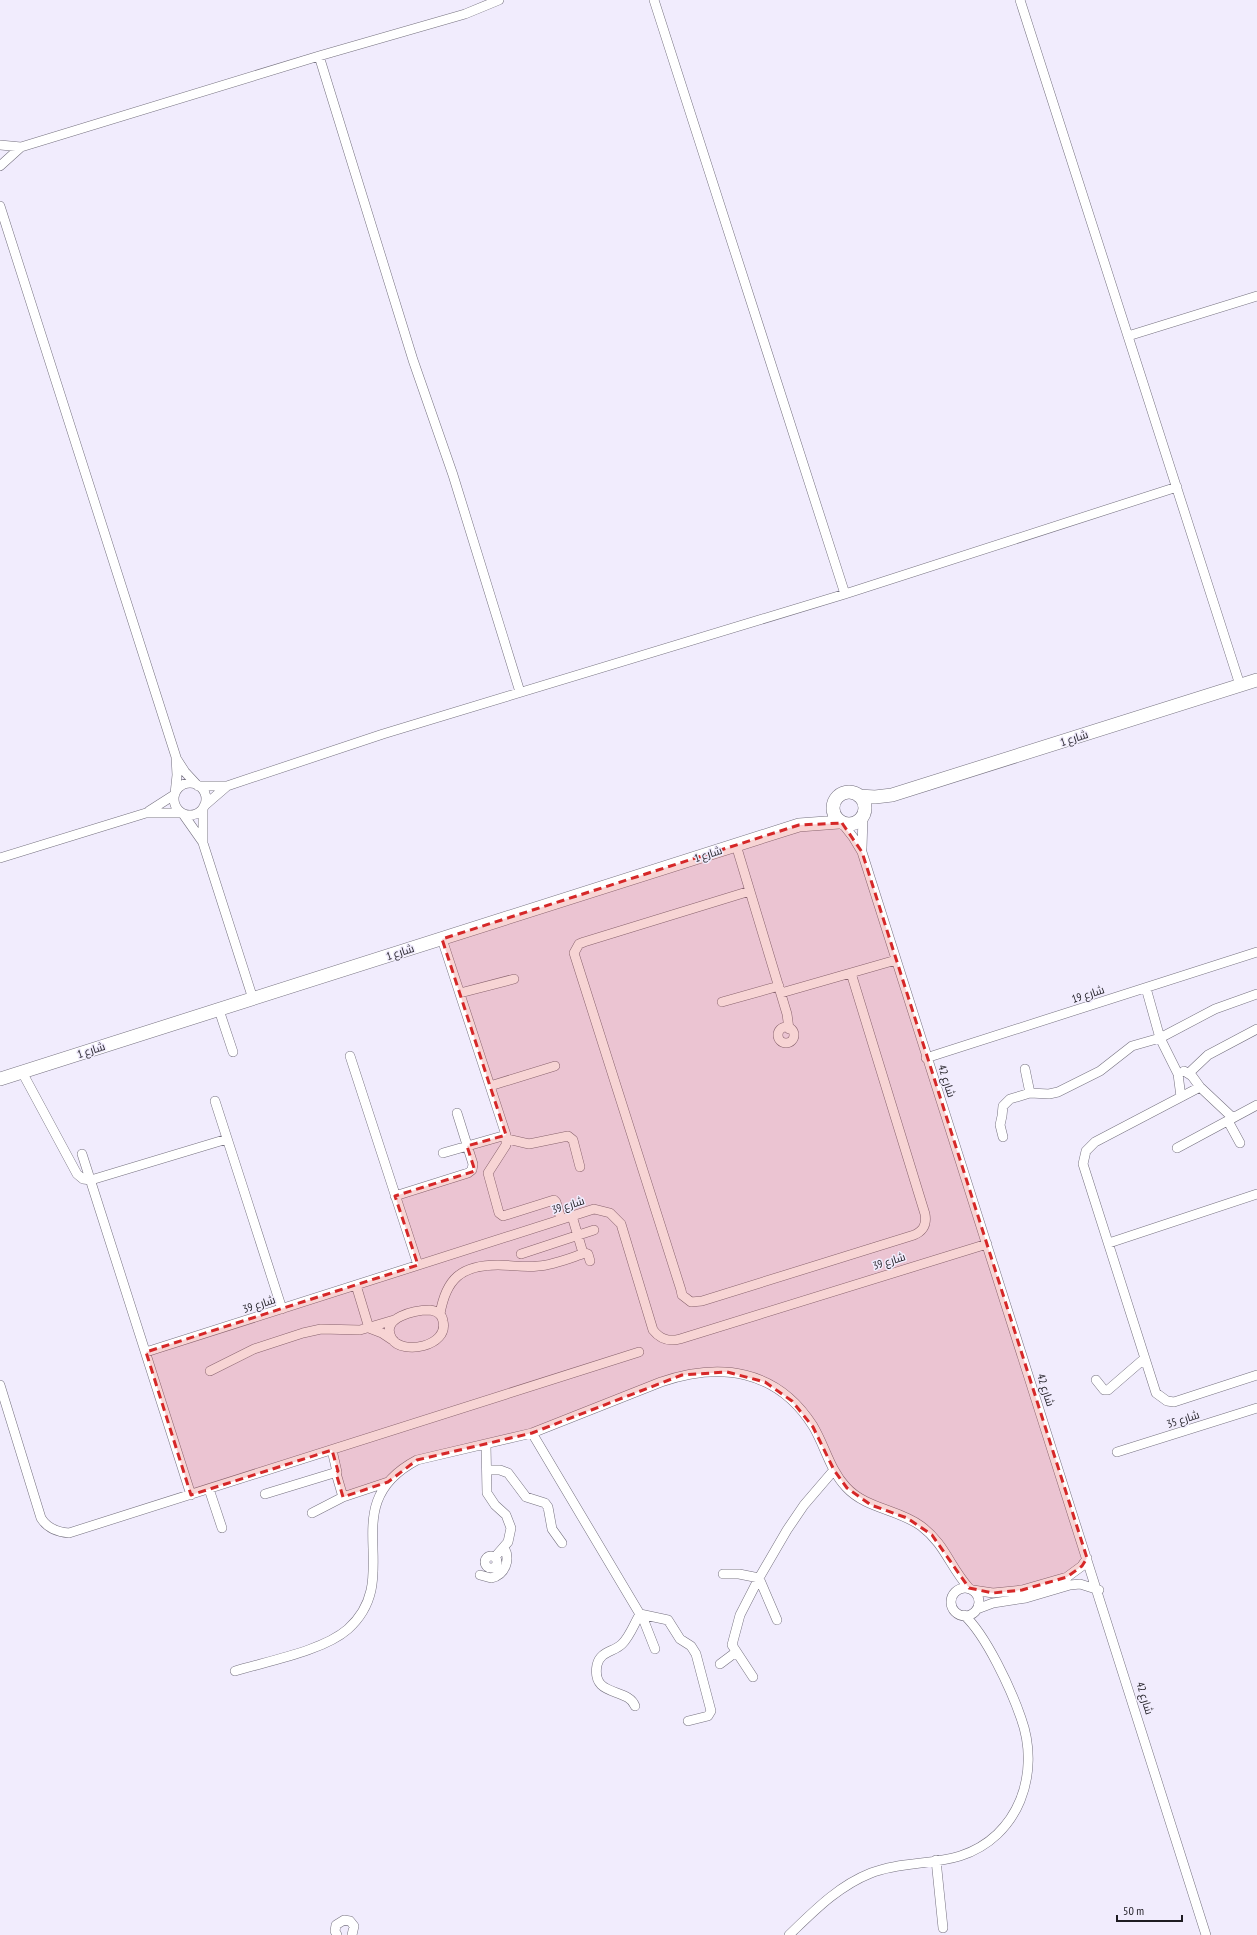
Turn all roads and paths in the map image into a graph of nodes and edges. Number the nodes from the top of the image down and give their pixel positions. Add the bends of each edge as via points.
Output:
1 (499, 0) edge
2 (654, 0) edge
3 (1020, 0) edge
4 (319, 56) junction
5 (0, 145) edge
6 (20, 148) junction
7 (0, 151) edge
8 (0, 166) edge
9 (0, 206) edge
10 (1257, 296) edge
11 (1128, 336) junction
12 (1177, 487) junction
13 (845, 594) junction
14 (1257, 680) edge
15 (1240, 685) junction
16 (520, 692) junction
17 (176, 757) junction
18 (198, 785) junction
19 (227, 786) junction
20 (174, 794) junction
21 (860, 796) junction
22 (892, 796) junction
23 (833, 804) junction
24 (203, 807) junction
25 (146, 813) junction
26 (182, 813) junction
27 (863, 816) junction
28 (841, 823) junction
29 (799, 825) junction
30 (203, 843) junction
31 (736, 845) junction
32 (862, 852) junction
33 (0, 858) edge
34 (750, 891) junction
35 (442, 939) junction
36 (1257, 952) edge
37 (896, 960) junction
38 (851, 973) junction
39 (514, 979) dead end
40 (1146, 988) junction
41 (780, 990) junction
42 (460, 993) junction
43 (1257, 994) edge
44 (253, 999) junction
45 (722, 1002) dead end
46 (219, 1010) junction
47 (789, 1029) dead end
48 (1257, 1029) edge
49 (1160, 1038) junction
50 (234, 1052) dead end
51 (350, 1056) dead end
52 (926, 1058) junction
53 (555, 1066) dead end
54 (1025, 1069) dead end
55 (1176, 1069) junction
56 (22, 1072) junction
57 (1189, 1073) junction
58 (0, 1079) edge
59 (490, 1086) junction
60 (1200, 1086) junction
61 (1030, 1093) junction
62 (1180, 1097) junction
63 (215, 1101) dead end
64 (1257, 1105) edge
65 (457, 1113) dead end
66 (1231, 1120) junction
67 (506, 1137) junction
68 (1003, 1137) dead end
69 (227, 1139) junction
70 (1240, 1143) dead end
71 (467, 1146) junction
72 (1177, 1148) dead end
73 (443, 1153) dead end
74 (82, 1154) dead end
75 (580, 1167) dead end
76 (91, 1180) junction
77 (1257, 1194) edge
78 (395, 1196) junction
79 (572, 1216) junction
80 (560, 1219) junction
81 (594, 1230) dead end
82 (578, 1235) junction
83 (1108, 1243) junction
84 (987, 1244) junction
85 (583, 1253) junction
86 (521, 1254) dead end
87 (590, 1260) dead end
88 (418, 1265) junction
89 (356, 1285) junction
90 (282, 1309) junction
91 (440, 1314) junction
92 (394, 1320) junction
93 (368, 1328) junction
94 (394, 1342) junction
95 (146, 1352) junction
96 (639, 1352) dead end
97 (1145, 1358) junction
98 (210, 1371) dead end
99 (1257, 1375) edge
100 (1096, 1380) dead end
101 (0, 1385) edge
102 (1257, 1408) edge
103 (532, 1433) junction
104 (486, 1445) junction
105 (332, 1450) junction
106 (1117, 1452) dead end
107 (488, 1470) junction
108 (834, 1470) junction
109 (336, 1472) junction
110 (388, 1482) junction
111 (209, 1489) junction
112 (265, 1494) dead end
113 (191, 1495) junction
114 (343, 1497) junction
115 (312, 1513) dead end
116 (222, 1528) dead end
117 (562, 1543) dead end
118 (504, 1547) junction
119 (1087, 1558) junction
120 (956, 1572) junction
121 (723, 1574) dead end
122 (759, 1578) junction
123 (971, 1589) junction
124 (1099, 1590) junction
125 (957, 1591) junction
126 (975, 1611) junction
127 (640, 1614) junction
128 (964, 1615) junction
129 (777, 1620) dead end
130 (977, 1629) junction
131 (655, 1649) dead end
132 (736, 1652) junction
133 (720, 1664) dead end
134 (235, 1671) dead end
135 (753, 1677) dead end
136 (635, 1706) dead end
137 (688, 1722) dead end
138 (936, 1860) junction
139 (943, 1928) dead end
140 (337, 1935) edge
141 (352, 1935) edge
142 (789, 1935) edge
143 (1206, 1935) edge

1 - 4 street via 470,13
2 - 13 street
3 - 11 street
4 - 6 street
4 - 16 street
5 - 6 street
6 - 8 street
7 - 8 street
9 - 17 street
10 - 11 street
11 - 12 street
12 - 13 street
12 - 15 street
13 - 16 street
14 - 15 street, شارع 1
15 - 22 street, شارع 1
16 - 19 street
17 - 18 street via 185,772
17 - 20 street
18 - 19 street
18 - 20 street via 184,784
18 - 24 street via 205,795
19 - 24 street
20 - 25 street
20 - 26 street via 176,807
21 - 22 street, شارع 1
21 - 23 street via 849,792 842,794
21 - 27 street via 864,803
22 - 27 street, شارع 1
23 - 28 street via 833,812
23 - 29 street, شارع 1
24 - 26 street via 196,814
24 - 30 street
25 - 26 street
25 - 33 street
26 - 30 street
27 - 28 street via 852,824
27 - 32 street, شارع 42
28 - 29 street, شارع 1
28 - 32 street, شارع 42
29 - 31 street, شارع 1
30 - 44 street
31 - 34 street
31 - 35 street, شارع 1
32 - 37 street, شارع 42
34 - 38 street via 584,942 579,944 574,953 681,1290 691,1302 702,1301 914,1235 925,1225 925,1214
34 - 41 street
35 - 42 street
35 - 44 street, شارع 1
36 - 40 street, شارع 19
37 - 38 street
37 - 52 street, شارع 42
38 - 41 street
39 - 42 street
40 - 49 street
40 - 52 street, شارع 19
41 - 45 street
41 - 47 street
42 - 59 street
43 - 49 street via 1215,1009
44 - 46 street, شارع 1
46 - 50 street
46 - 56 street, شارع 1
48 - 57 street via 1208,1055
49 - 55 street
49 - 61 street via 1132,1046 1100,1071 1058,1092
51 - 78 street
52 - 84 street, شارع 42
53 - 59 street
54 - 61 street
55 - 57 street
55 - 62 street
56 - 58 street, شارع 1
56 - 76 street via 77,1174 83,1179
57 - 60 street
59 - 67 street
60 - 62 street
60 - 66 street
61 - 68 street via 1010,1099 1005,1104 1000,1125
62 - 83 street via 1095,1142 1086,1151 1083,1164
63 - 69 street
64 - 66 street
65 - 71 street
66 - 70 street
66 - 72 street
67 - 71 street
67 - 75 street via 529,1144 568,1136 573,1140
67 - 80 street via 506,1145 488,1173 499,1213 503,1216 554,1200
69 - 76 street
69 - 90 street
71 - 73 street
71 - 78 street via 473,1167 470,1172
74 - 76 street
76 - 95 street
77 - 83 street
78 - 88 street
79 - 80 street, شارع 39
79 - 82 street
79 - 84 street, شارع 39 via 594,1209 602,1210 616,1218 622,1228 653,1330 668,1340 680,1339
80 - 88 street, شارع 39
81 - 82 street
82 - 85 street
82 - 86 street
83 - 97 street
84 - 119 street, شارع 42
85 - 87 street via 588,1254
85 - 91 street via 544,1266 484,1266 460,1274 446,1291
88 - 89 street, شارع 39
89 - 90 street, شارع 39
89 - 93 street
90 - 95 street, شارع 39
91 - 92 street via 430,1310 416,1311
91 - 94 street via 444,1330 433,1342 413,1347
92 - 93 street via 374,1324
92 - 94 street via 390,1330
93 - 94 street via 382,1333
93 - 98 street via 303,1332 254,1349
95 - 113 street
96 - 105 street
97 - 99 street via 1156,1393 1167,1401 1180,1400
97 - 100 street via 1108,1390 1104,1390
101 - 113 street via 40,1514 50,1528 68,1533
102 - 106 street, شارع 35
103 - 104 street
103 - 108 street via 682,1375 705,1371 727,1372 765,1382 792,1401 814,1427
103 - 127 street
104 - 107 street
104 - 110 street via 417,1460 402,1468
105 - 109 street via 338,1470
105 - 111 street
107 - 117 street via 508,1473 526,1497 545,1503 552,1529
107 - 118 street via 487,1493 506,1515 511,1528 508,1542
108 - 120 street via 858,1498 907,1518 932,1535
108 - 122 street via 792,1521
109 - 112 street
109 - 114 street
110 - 114 street
110 - 134 street via 374,1510 374,1572 371,1593 362,1612 348,1628 331,1641
111 - 113 street
111 - 116 street
114 - 115 street
118 - 118 street via 495,1558 486,1558 485,1563 488,1567 479,1577 491,1578 501,1572 508,1558
119 - 123 street via 1079,1569 1067,1576 1022,1590 998,1593
119 - 124 street, شارع 42
120 - 123 street
120 - 125 street
121 - 122 street
122 - 129 street
122 - 132 street via 740,1615 732,1642
123 - 125 street
123 - 126 street via 979,1601
124 - 126 street via 1080,1584 1070,1585 1026,1598 993,1603
124 - 143 street, شارع 42
125 - 128 street via 952,1603 956,1612
126 - 128 street
126 - 130 street
127 - 131 street
127 - 136 street via 622,1644 599,1658 596,1672 602,1686 629,1697
127 - 137 street via 668,1620 680,1639 691,1646 696,1654 711,1713
128 - 130 street
130 - 138 street via 1007,1685 1025,1729 1029,1750 1028,1771 1017,1810 993,1839 959,1856
132 - 133 street
132 - 135 street
138 - 139 street
138 - 142 street via 891,1867 852,1882 834,1894
140 - 141 street via 336,1925 344,1920 350,1921 354,1926

